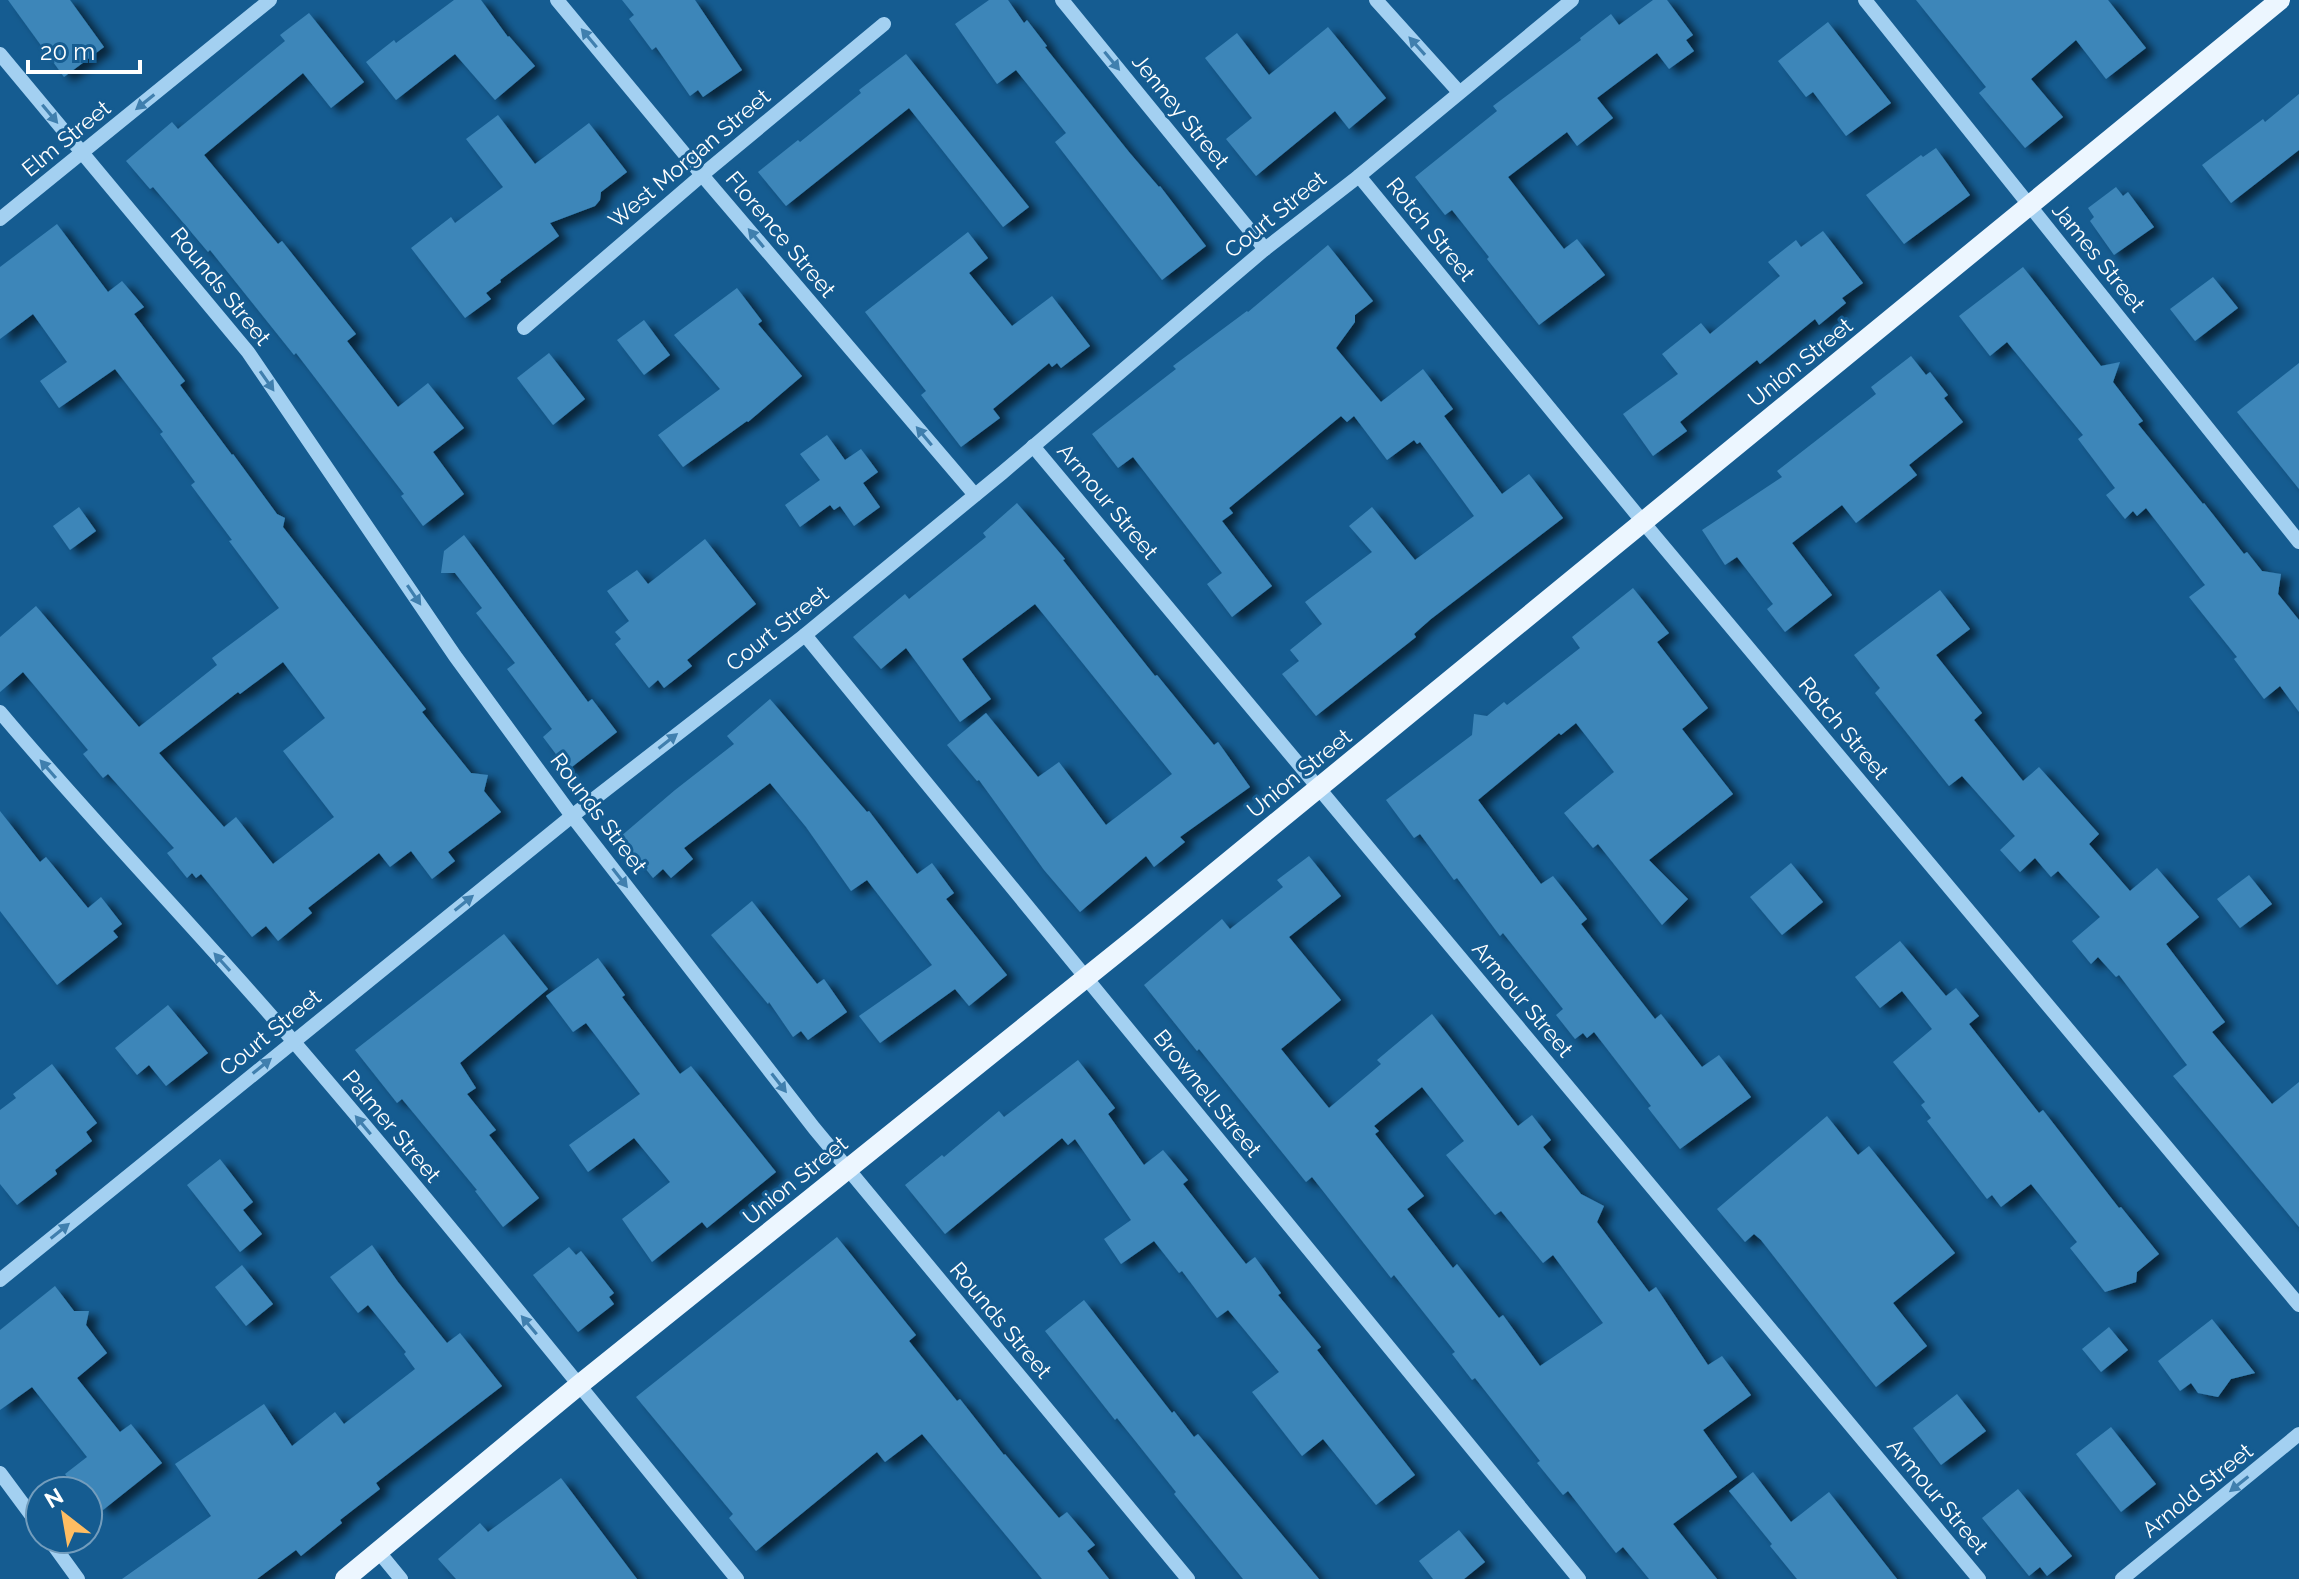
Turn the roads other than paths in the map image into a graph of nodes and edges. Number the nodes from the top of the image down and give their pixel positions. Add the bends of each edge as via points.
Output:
1 (270, 0) edge
2 (557, 0) edge
3 (1062, 0) edge
4 (1376, 0) edge
5 (1572, 0) edge
6 (1865, 0) edge
7 (2280, 0) edge
8 (884, 24) dead end
9 (0, 54) edge
10 (1459, 92) junction
11 (83, 152) junction
12 (702, 175) junction
13 (1359, 176) junction
14 (2030, 206) junction
15 (0, 219) edge
16 (1265, 249) junction
17 (524, 328) dead end
18 (1033, 446) junction
19 (975, 495) junction
20 (1643, 522) junction
21 (2299, 542) edge
22 (805, 635) junction
23 (0, 712) edge
24 (1318, 788) junction
25 (572, 816) junction
26 (1084, 977) junction
27 (293, 1041) junction
28 (848, 1169) junction
29 (0, 1280) edge
30 (2299, 1305) edge
31 (579, 1385) junction
32 (2299, 1434) edge
33 (0, 1473) edge
34 (24, 1505) edge
35 (378, 1551) junction
36 (61, 1555) edge
37 (78, 1579) edge
38 (345, 1579) edge
39 (401, 1579) edge
40 (737, 1579) edge
41 (1188, 1579) edge
42 (1579, 1579) edge
43 (1979, 1579) edge
44 (2122, 1579) edge

1 -> 11 street, Elm Street
12 -> 2 street, Florence Street
3 -> 16 street, Jenney Street
10 -> 4 street
5 - 10 street, Court Street
6 - 14 street, James Street
7 - 14 main road, Union Street
8 - 12 street, West Morgan Street
9 -> 11 street, Rounds Street
10 - 13 street, Court Street
11 - 15 street, Elm Street
11 -> 25 street, Rounds Street via 248,352 455,656
12 - 17 street, West Morgan Street
19 -> 12 street, Florence Street
13 - 16 street, Court Street
13 - 20 street, Rotch Street
14 - 20 main road, Union Street
14 - 21 street, James Street
16 - 18 street, Court Street
18 - 19 street, Court Street
18 - 24 street, Armour Street
19 - 22 street, Court Street
20 - 24 main road, Union Street
20 - 30 street, Rotch Street
25 -> 22 street, Court Street
22 - 26 street, Brownell Street
27 -> 23 street, Palmer Street
24 - 26 main road, Union Street
24 - 43 street, Armour Street
27 -> 25 street, Court Street
25 -> 28 street, Rounds Street
26 - 28 main road, Union Street
26 - 42 street, Brownell Street
29 -> 27 street, Court Street
31 -> 27 street, Palmer Street
28 - 31 main road, Union Street
28 - 41 street, Rounds Street
31 - 35 main road, Union Street
31 - 40 street, Palmer Street
32 -> 44 street, Arnold Street
33 - 34 street
35 - 38 main road, Union Street
35 - 39 street
36 - 37 street

